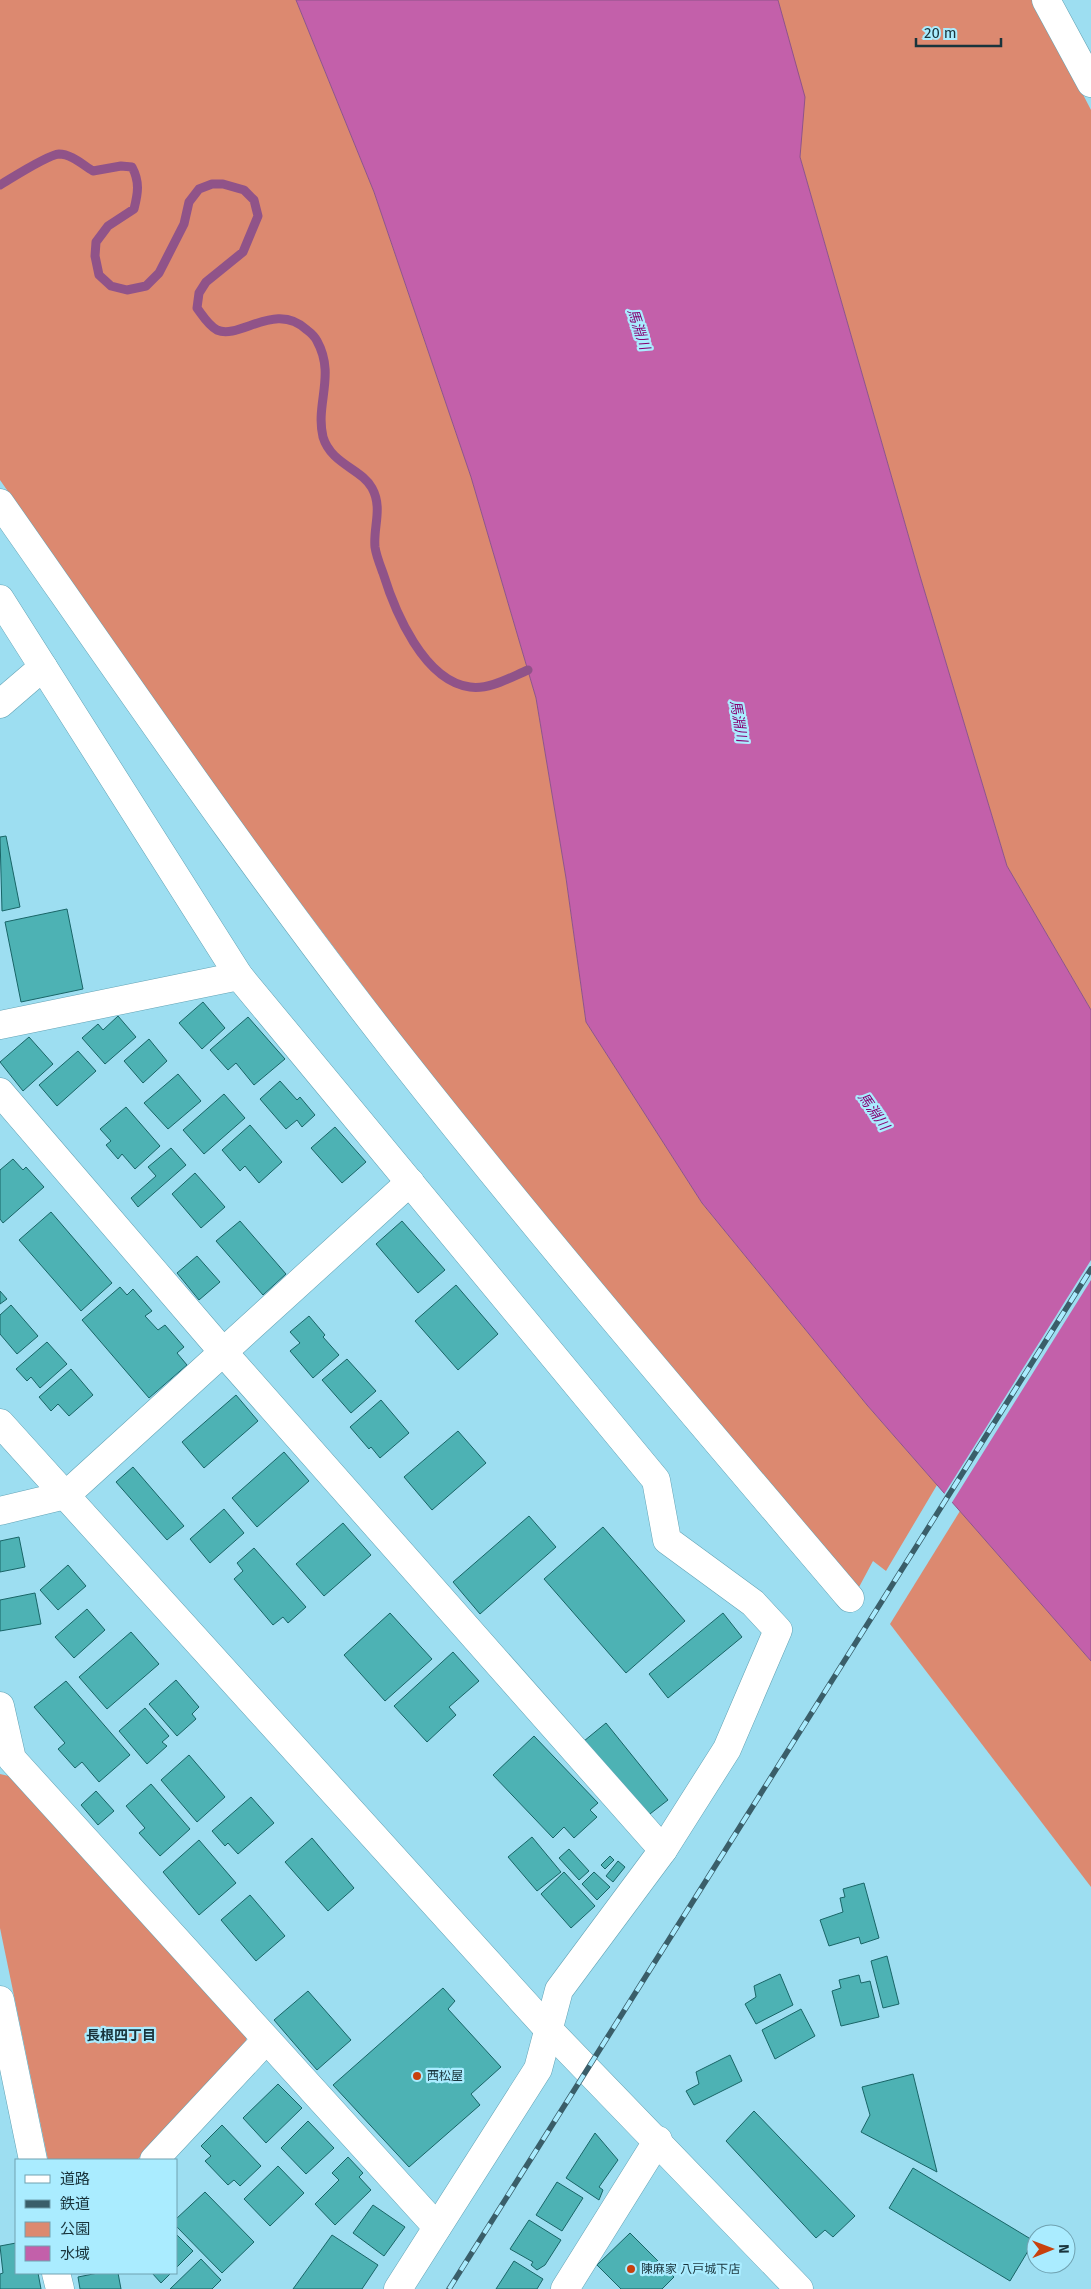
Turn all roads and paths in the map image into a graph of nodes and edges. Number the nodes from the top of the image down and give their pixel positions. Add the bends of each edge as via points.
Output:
1 (1046, 0) edge
2 (1091, 83) edge
3 (0, 504) edge
4 (0, 599) edge
5 (43, 667) junction
6 (0, 704) edge
7 (239, 976) junction
8 (0, 1025) edge
9 (0, 1092) edge
10 (410, 1182) junction
11 (224, 1353) junction
12 (0, 1423) edge
13 (66, 1496) junction
14 (0, 1511) edge
15 (850, 1598) dead end
16 (0, 1706) edge
17 (6, 1760) edge
18 (664, 1850) junction
19 (0, 2000) edge
20 (548, 2029) junction
21 (266, 2040) junction
22 (658, 2140) junction
23 (33, 2159) edge
24 (155, 2159) edge
25 (437, 2227) junction
26 (56, 2274) edge
27 (60, 2289) edge
28 (398, 2289) edge
29 (565, 2289) edge
30 (799, 2289) edge

1 - 2 street
3 - 15 street via 256,869 400,1057 583,1282
4 - 5 street
5 - 6 street
5 - 7 street
7 - 8 street
7 - 10 street
9 - 11 street
10 - 11 street
10 - 18 street via 656,1480 667,1540 753,1603 778,1630 727,1749
11 - 13 street
11 - 18 street
12 - 13 street
13 - 14 street
13 - 20 street
16 - 17 street
17 - 21 street
18 - 20 street via 559,1990
19 - 23 street
20 - 22 street
20 - 25 street via 538,2069
21 - 24 street
21 - 25 street
22 - 29 street
22 - 30 street
25 - 28 street
26 - 27 street

